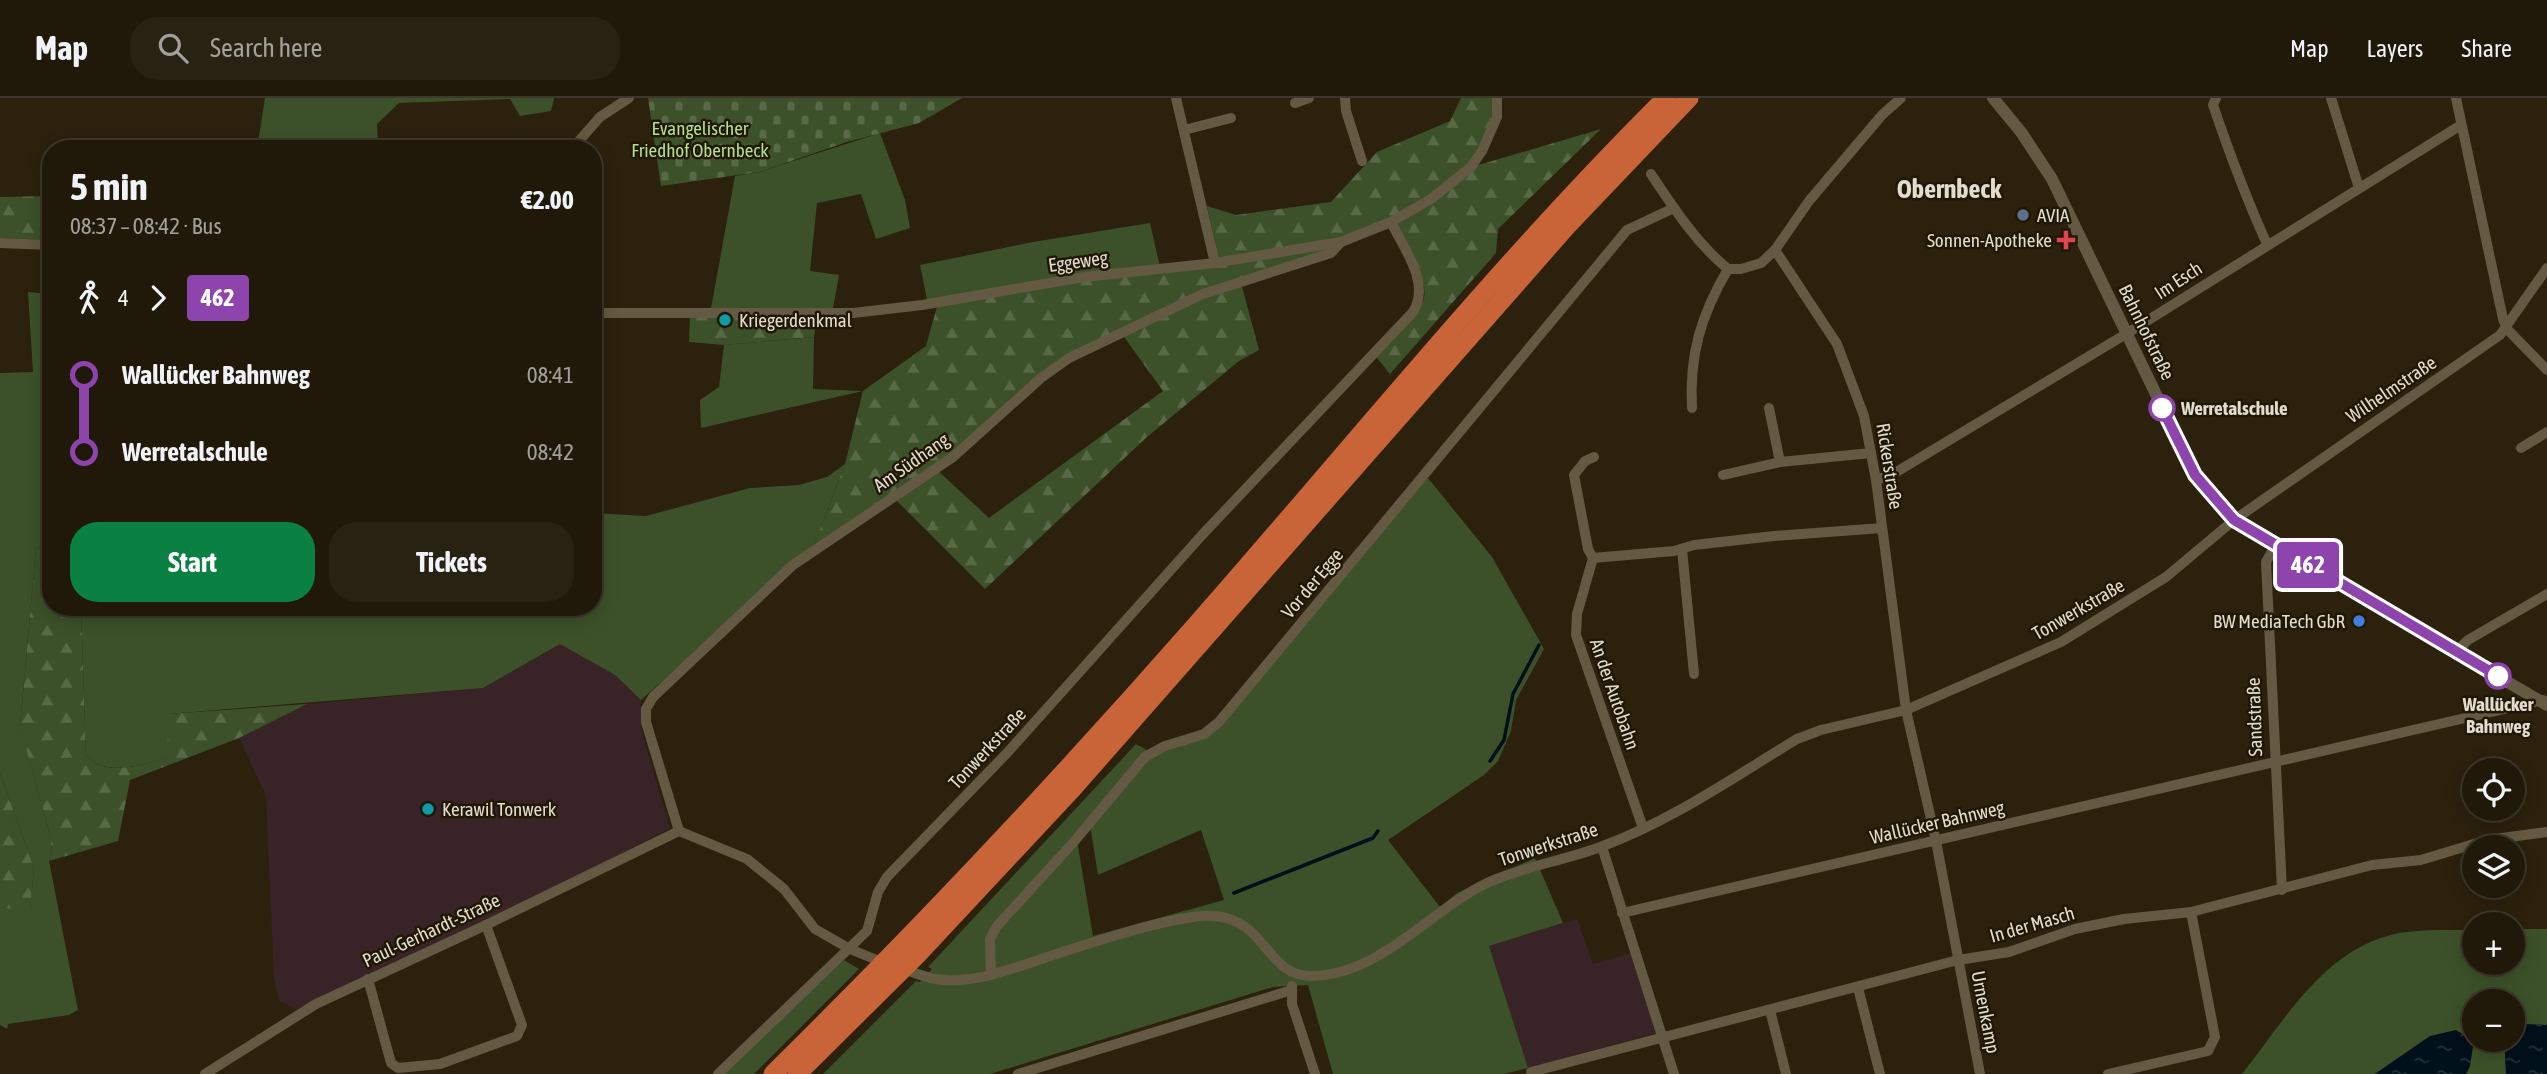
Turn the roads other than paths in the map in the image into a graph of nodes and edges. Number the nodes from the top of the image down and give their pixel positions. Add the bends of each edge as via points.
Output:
1 (629, 98) edge
2 (1176, 98) edge
3 (1309, 98) edge
4 (1345, 98) edge
5 (1497, 98) edge
6 (1666, 98) edge
7 (1689, 98) edge
8 (1901, 98) edge
9 (1993, 98) edge
10 (2216, 98) edge
11 (2331, 98) edge
12 (2456, 98) edge
13 (1295, 103) dead end
14 (1231, 118) dead end
15 (2461, 125) junction
16 (1184, 130) junction
17 (580, 140) edge
18 (1362, 161) dead end
19 (1651, 174) dead end
20 (2359, 188) junction
21 (1674, 208) junction
22 (1391, 222) junction
23 (1342, 242) junction
24 (0, 243) edge
25 (2267, 244) junction
26 (42, 245) edge
27 (1775, 250) junction
28 (1215, 263) junction
29 (1728, 268) junction
30 (2547, 268) edge
31 (602, 313) edge
32 (2507, 329) junction
33 (2126, 334) junction
34 (2547, 370) edge
35 (1692, 408) dead end
36 (1769, 408) dead end
37 (2547, 432) edge
38 (2521, 448) dead end
39 (1871, 453) junction
40 (1594, 457) dead end
41 (1780, 462) junction
42 (1723, 475) dead end
43 (1875, 480) junction
44 (2234, 520) junction
45 (1882, 528) junction
46 (2275, 546) junction
47 (1682, 549) junction
48 (1593, 558) junction
49 (2547, 594) edge
50 (2456, 652) junction
51 (1694, 674) dead end
52 (2545, 702) edge
53 (1906, 710) junction
54 (2273, 763) junction
55 (1643, 828) junction
56 (679, 831) junction
57 (2547, 832) edge
58 (1936, 841) junction
59 (1602, 847) junction
60 (2282, 890) junction
61 (2190, 912) junction
62 (1622, 913) junction
63 (486, 925) junction
64 (849, 949) junction
65 (910, 949) junction
66 (1958, 961) junction
67 (1294, 973) junction
68 (991, 975) junction
69 (368, 979) junction
70 (1858, 988) junction
71 (1292, 990) junction
72 (1770, 1010) junction
73 (1662, 1037) junction
74 (1531, 1072) dead end
75 (205, 1074) edge
76 (718, 1074) edge
77 (773, 1074) edge
78 (797, 1074) edge
79 (1018, 1074) edge
80 (1315, 1074) edge
81 (1674, 1074) edge
82 (1786, 1074) edge
83 (1880, 1074) edge
84 (1980, 1074) edge
85 (2108, 1074) edge

1 - 17 street via 600,117
2 - 16 street
3 - 13 street
4 - 18 street
5 - 22 street, Eggeweg via 1497,117 1471,167 1431,199
6 - 65 highway via 1559,208
7 - 65 highway via 1566,227 1195,652
8 - 27 street via 1809,201
9 - 33 street, Bahnhofstraße via 2052,179
10 - 25 street via 2213,105 2223,135
11 - 20 street
12 - 15 street
14 - 16 street
15 - 20 street, Im Esch
15 - 32 street
16 - 28 street
19 - 21 street
20 - 25 street, Im Esch
21 - 29 street
21 - 68 street, Vor der Egge via 1627,230 1219,722 1204,734 1145,757 997,926 990,939
22 - 23 street, Eggeweg
22 - 64 street, Tonwerkstraße via 1420,282 1420,300 1413,312 887,877 867,931
23 - 28 street, Eggeweg
23 - 56 street, Am Südhang via 1331,253 1203,294 1069,358 953,457 793,565 646,709
24 - 26 street
25 - 33 street, Im Esch
27 - 29 street via 1751,266
27 - 39 street, Rickerstraße via 1837,344 1859,396
28 - 31 street, Eggeweg via 1084,277 853,313
29 - 35 street via 1691,358
30 - 32 street, Wilhelmstraße
32 - 34 street
32 - 44 street, Wilhelmstraße
33 - 43 street, Im Esch via 1893,474
33 - 44 street, Bahnhofstraße via 2195,475
36 - 41 street
37 - 38 street
39 - 41 street
39 - 43 street, Rickerstraße
40 - 48 street via 1574,475
41 - 42 street
43 - 45 street, Rickerstraße
44 - 46 street, Bahnhofstraße
44 - 53 street, Tonwerkstraße via 2166,577 2061,642
45 - 47 street via 1761,537
45 - 53 street, Rickerstraße
46 - 50 street, Bahnhofstraße
46 - 54 street, Sandstraße via 2266,562
47 - 48 street
47 - 51 street
48 - 55 street, An der Autobahn via 1577,614 1576,635
49 - 50 street via 2468,640
50 - 52 street, Bahnhofstraße
52 - 54 street, Wallücker Bahnweg
53 - 55 street, Tonwerkstraße via 1797,739
53 - 58 street, Urnenkamp
54 - 58 street, Wallücker Bahnweg
54 - 60 street, Sandstraße
55 - 59 street, Tonwerkstraße
56 - 63 street, Paul-Gerhardt-Straße
56 - 64 street via 747,859 784,889 815,929
57 - 60 street, In der Masch via 2487,840 2421,860 2372,865
58 - 62 street, Wallücker Bahnweg
58 - 66 street, Urnenkamp
59 - 62 street
59 - 67 street, Tonwerkstraße via 1485,884 1402,942 1355,965 1312,976
60 - 61 street, In der Masch
61 - 66 street, In der Masch via 2075,929 2009,952
61 - 85 street via 2213,1046 2208,1051
62 - 73 street
63 - 69 street, Paul-Gerhardt-Straße
63 - 69 street via 522,1025 517,1036 440,1064 398,1068 391,1063
64 - 68 street via 934,979
64 - 76 street
65 - 77 highway via 859,988
65 - 78 highway via 890,982
66 - 70 street, In der Masch
66 - 84 street, Urnenkamp
67 - 68 street via 1242,923 1203,916 1146,927
67 - 71 street
69 - 75 street, Paul-Gerhardt-Straße via 316,1004
70 - 72 street, In der Masch
70 - 83 street
71 - 79 street
71 - 80 street via 1292,1004
72 - 73 street, In der Masch
72 - 82 street
73 - 74 street, In der Masch
73 - 81 street

